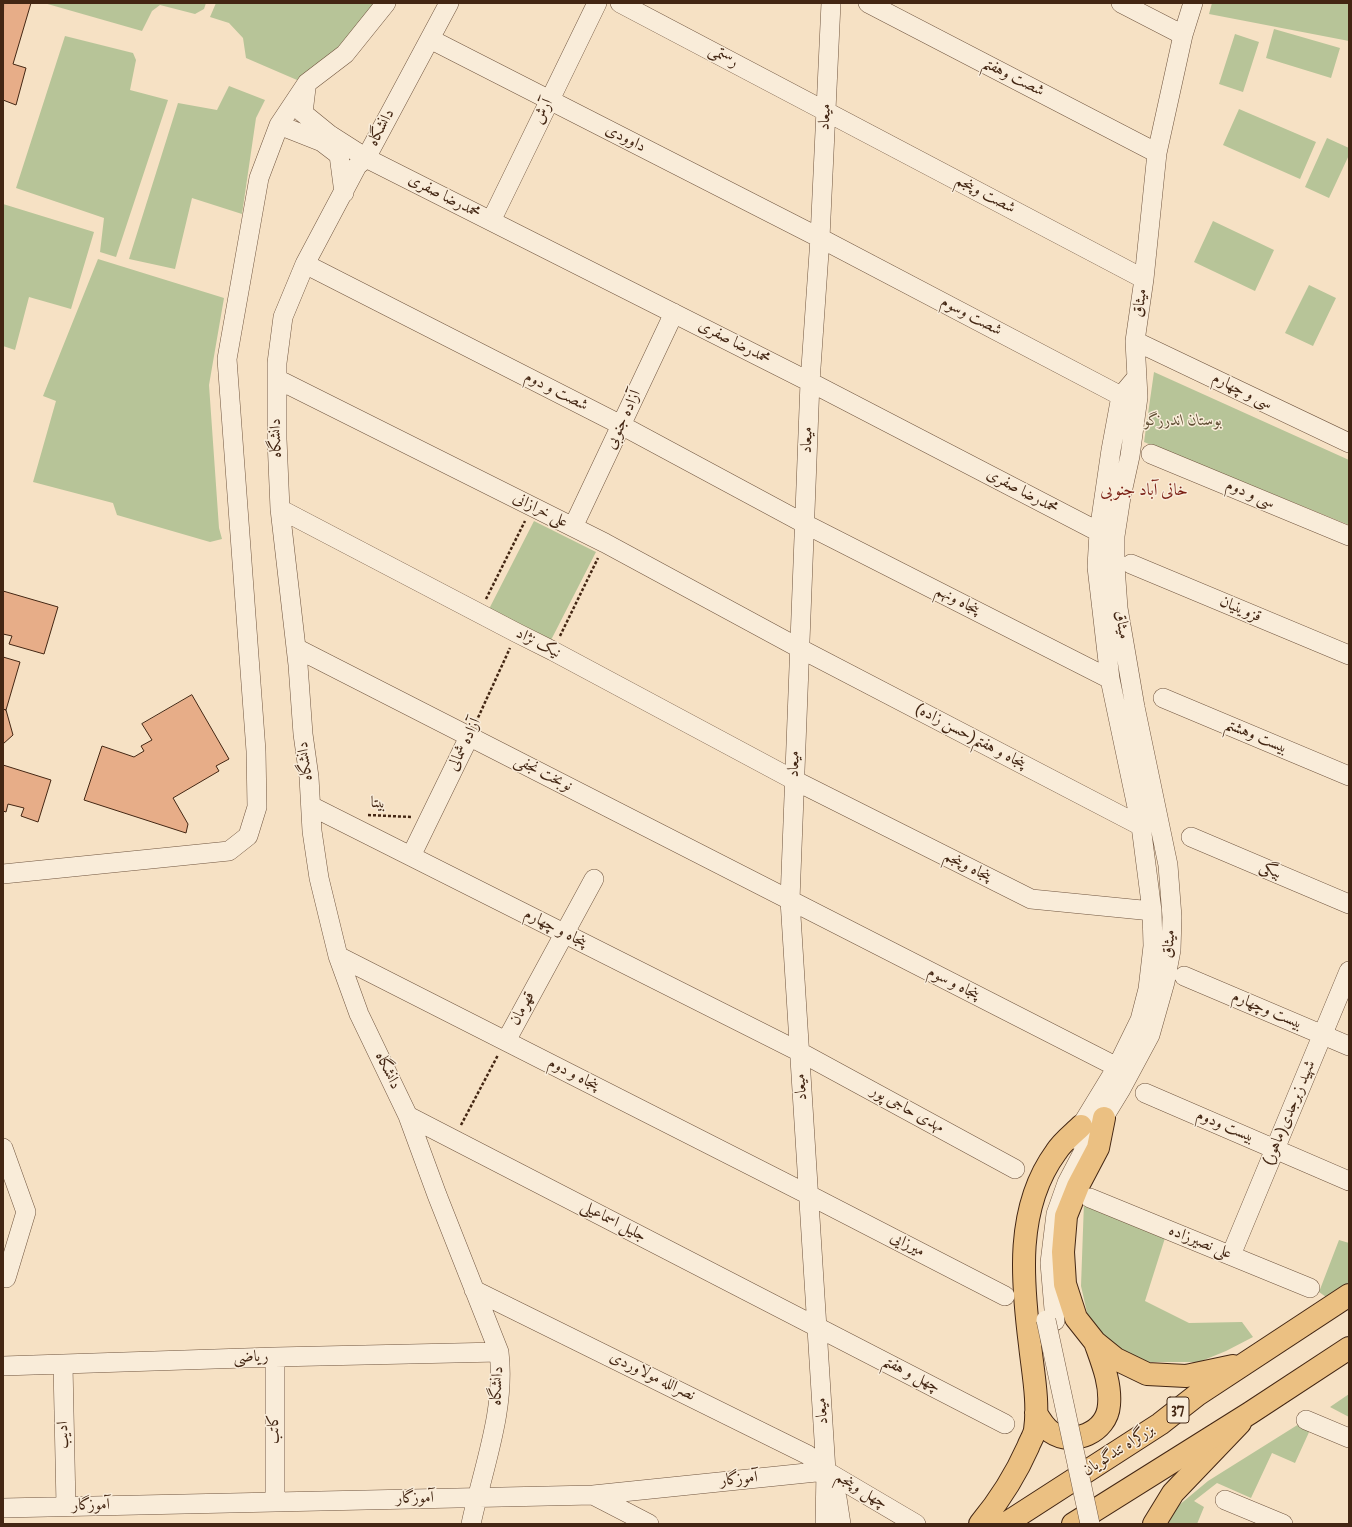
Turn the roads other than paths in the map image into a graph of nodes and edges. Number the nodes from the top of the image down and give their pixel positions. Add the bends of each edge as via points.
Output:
1 (386, 3) edge
2 (449, 3) edge
3 (597, 3) edge
4 (620, 3) edge
5 (831, 3) edge
6 (868, 3) edge
7 (1121, 3) edge
8 (1193, 3) edge
9 (1183, 35) junction
10 (430, 38) junction
11 (307, 83) junction
12 (549, 100) junction
13 (826, 112) junction
14 (279, 125) junction
15 (1157, 153) junction
16 (366, 158) junction
17 (344, 193) junction
18 (491, 220) junction
19 (820, 238) junction
20 (305, 264) junction
21 (1144, 279) junction
22 (674, 313) junction
23 (1135, 341) junction
24 (1137, 377) junction
25 (277, 379) junction
26 (810, 382) junction
27 (1121, 396) junction
28 (622, 425) junction
29 (1349, 443) edge
30 (1151, 454) dead end
31 (280, 508) junction
32 (805, 524) junction
33 (573, 527) junction
34 (1107, 534) junction
35 (1349, 536) edge
36 (1131, 564) dead end
37 (296, 648) junction
38 (799, 648) junction
39 (1349, 655) edge
40 (1110, 679) junction
41 (1163, 698) dead end
42 (469, 737) junction
43 (1349, 776) edge
44 (794, 780) junction
45 (311, 806) junction
46 (1141, 826) junction
47 (1191, 838) dead end
48 (411, 856) junction
49 (3, 874) edge
50 (594, 879) dead end
51 (790, 900) junction
52 (1349, 904) edge
53 (1152, 911) junction
54 (564, 933) junction
55 (338, 956) junction
56 (1349, 971) edge
57 (1184, 976) dead end
58 (1323, 1035) junction
59 (506, 1041) junction
60 (1349, 1046) edge
61 (800, 1052) junction
62 (1117, 1067) junction
63 (1145, 1093) dead end
64 (408, 1116) junction
65 (1104, 1118) junction
66 (1081, 1126) junction
67 (3, 1148) edge
68 (1275, 1149) junction
69 (1015, 1169) dead end
70 (1349, 1181) edge
71 (809, 1195) junction
72 (1090, 1198) dead end
73 (1049, 1226) junction
74 (1231, 1255) junction
75 (3, 1277) edge
76 (1310, 1288) dead end
77 (474, 1290) junction
78 (1349, 1294) edge
79 (1005, 1296) dead end
80 (817, 1327) junction
81 (1095, 1342) junction
82 (1349, 1348) edge
83 (499, 1352) junction
84 (275, 1357) junction
85 (1244, 1364) junction
86 (63, 1365) junction
87 (3, 1366) edge
88 (1036, 1412) junction
89 (1250, 1413) junction
90 (1306, 1420) dead end
91 (1005, 1424) dead end
92 (1349, 1438) edge
93 (827, 1477) junction
94 (593, 1495) junction
95 (477, 1498) junction
96 (1225, 1500) dead end
97 (275, 1502) junction
98 (66, 1506) junction
99 (3, 1508) edge
100 (471, 1524) edge
101 (649, 1524) edge
102 (825, 1524) edge
103 (841, 1524) edge
104 (916, 1524) edge
105 (980, 1524) edge
106 (1006, 1524) edge
107 (1073, 1524) edge
108 (1090, 1524) edge
109 (1098, 1524) edge
110 (1154, 1524) edge
111 (1283, 1524) edge

1 - 11 street via 345,54
2 - 10 street, دانشگاه
3 - 12 street, آرش
4 - 13 street, رستمی
5 - 13 street, میعاد
6 - 15 street, شصت وهفتم
7 - 9 street
8 - 9 street, میثاق
9 - 15 street, میثاق
10 - 12 street, داوودی
10 - 16 street, دانشگاه
11 - 14 street
11 - 16 street, محمدرضا صفری via 303,113 330,135
12 - 18 street, آرش
12 - 19 street, داوودی
13 - 19 street, میعاد
13 - 21 street, شصت وپنجم
14 - 17 street via 322,142 339,155
14 - 49 street via 259,178 226,358 256,751 257,807 248,836 229,851
15 - 21 street, میثاق
16 - 17 street, دانشگاه via 357,166
16 - 18 street, محمدرضا صفری
17 - 20 street, دانشگاه
18 - 22 street, محمدرضا صفری
19 - 26 street, میعاد
19 - 27 street, شصت وسوم
20 - 25 street, دانشگاه via 283,317
20 - 28 street, شصت و دوم
21 - 23 street, میثاق
22 - 26 street, محمدرضا صفری
22 - 28 street, آزاده جنوبی
23 - 24 street, میثاق
23 - 29 street, سی و چهارم
24 - 27 street
24 - 34 street, میثاق via 1137,404
25 - 31 street, دانشگاه
25 - 33 street, علی خرازانی
26 - 32 street, میعاد
26 - 34 street, محمدرضا صفری
27 - 34 street, میثاق via 1111,450
28 - 32 street, شصت و دوم
28 - 33 street, آزاده جنوبی
30 - 35 street, سی و دوم
31 - 37 street, دانشگاه
31 - 44 street, نیک نژاد
32 - 38 street, میعاد
32 - 40 street, پنجاه ونهم
33 - 38 street, علی خرازانی
34 - 40 street, میثاق via 1097,567
34 - 65 street, میثاق via 1115,566 1118,608 1134,707 1168,865 1172,917 1171,950 1166,982 1150,1035
36 - 39 street, قزوینیان
37 - 42 street, نوبخت نجفی
37 - 45 street, دانشگاه
38 - 44 street, میعاد
38 - 46 street, (حسن زاده)پنجاه و هفتم
40 - 46 street, میثاق
41 - 43 street, بیست وهشتم
42 - 48 street, آزاده شمالی
42 - 51 street, نوبخت نجفی
44 - 51 street, میعاد
44 - 53 street, پنجاه وپنجم via 1031,899
45 - 48 street, پنجاه و چهارم
45 - 55 street, دانشگاه via 319,878
46 - 53 street, میثاق
47 - 52 street, بیگی
48 - 54 street, پنجاه و چهارم
50 - 54 street, قهرمان
51 - 61 street, میعاد
51 - 62 street, پنجاه و سوم
53 - 62 street, میثاق via 1153,946 1148,989 1140,1020
54 - 59 street, قهرمان
54 - 61 street, پنجاه و چهارم
55 - 59 street, پنجاه و دوم
55 - 64 street, دانشگاه via 359,1014
56 - 58 street, شهید زبرجدی(ماهور)
57 - 58 street, بیست وچهارم
58 - 60 street, بیست وچهارم
58 - 68 street, شهید زبرجدی(ماهور)
59 - 71 street, پنجاه و دوم
61 - 69 street, مهدی حاجی پور
61 - 71 street, میعاد
62 - 66 street, میثاق
63 - 68 street, بیست ودوم
64 - 77 street, دانشگاه
64 - 80 street, جلیل اسماعیلی
65 - 73 street, میثاق via 1088,1142 1067,1183
65 - 81 main road via 1098,1148 1066,1216 1063,1252 1065,1284 1076,1318
66 - 73 street, میثاق via 1063,1163 1055,1188
66 - 88 main road via 1056,1152 1038,1182 1026,1223 1023,1263
67 - 75 street via 26,1212 6,1278
68 - 70 street, بیست ودوم
68 - 74 street, شهید زبرجدی(ماهور)
71 - 79 street, میرزایی
71 - 80 street, میعاد
72 - 74 street, علی نصیرزاده
73 - 108 street, bridge via 1042,1262 1046,1320
73 - 109 street via 1055,1321
74 - 76 street, علی نصیرزاده
77 - 83 street, دانشگاه
77 - 93 street, نصرالله مولاوردی via 808,1455
78 - 85 main road, بزرگراه تندگویان / 37
80 - 91 street, چهل و هفتم
80 - 93 street, میعاد
81 - 85 main road via 1116,1359 1147,1374 1186,1376
81 - 88 main road via 1109,1394 1106,1418 1098,1428 1088,1435 1076,1438 1063,1437 1042,1424
82 - 89 main road
83 - 84 street, ریاضی
83 - 95 street, دانشگاه via 499,1399
84 - 86 street, ریاضی
84 - 97 street, کاتب
85 - 106 main road, بزرگراه تندگویان / 37 via 1197,1395 1160,1424
86 - 87 street, ریاضی
86 - 98 street, ادیب
88 - 105 main road via 1034,1432 1025,1454
89 - 107 main road
89 - 110 main road via 1173,1493
90 - 92 street
93 - 94 street, آموزگار
93 - 102 street, میعاد
93 - 103 street via 837,1498
93 - 104 street, چهل وپنجم
94 - 95 street, آموزگار
94 - 101 street
95 - 97 street, آموزگار
95 - 100 street, دانشگاه
96 - 111 street
97 - 98 street, آموزگار
98 - 99 street, آموزگار

